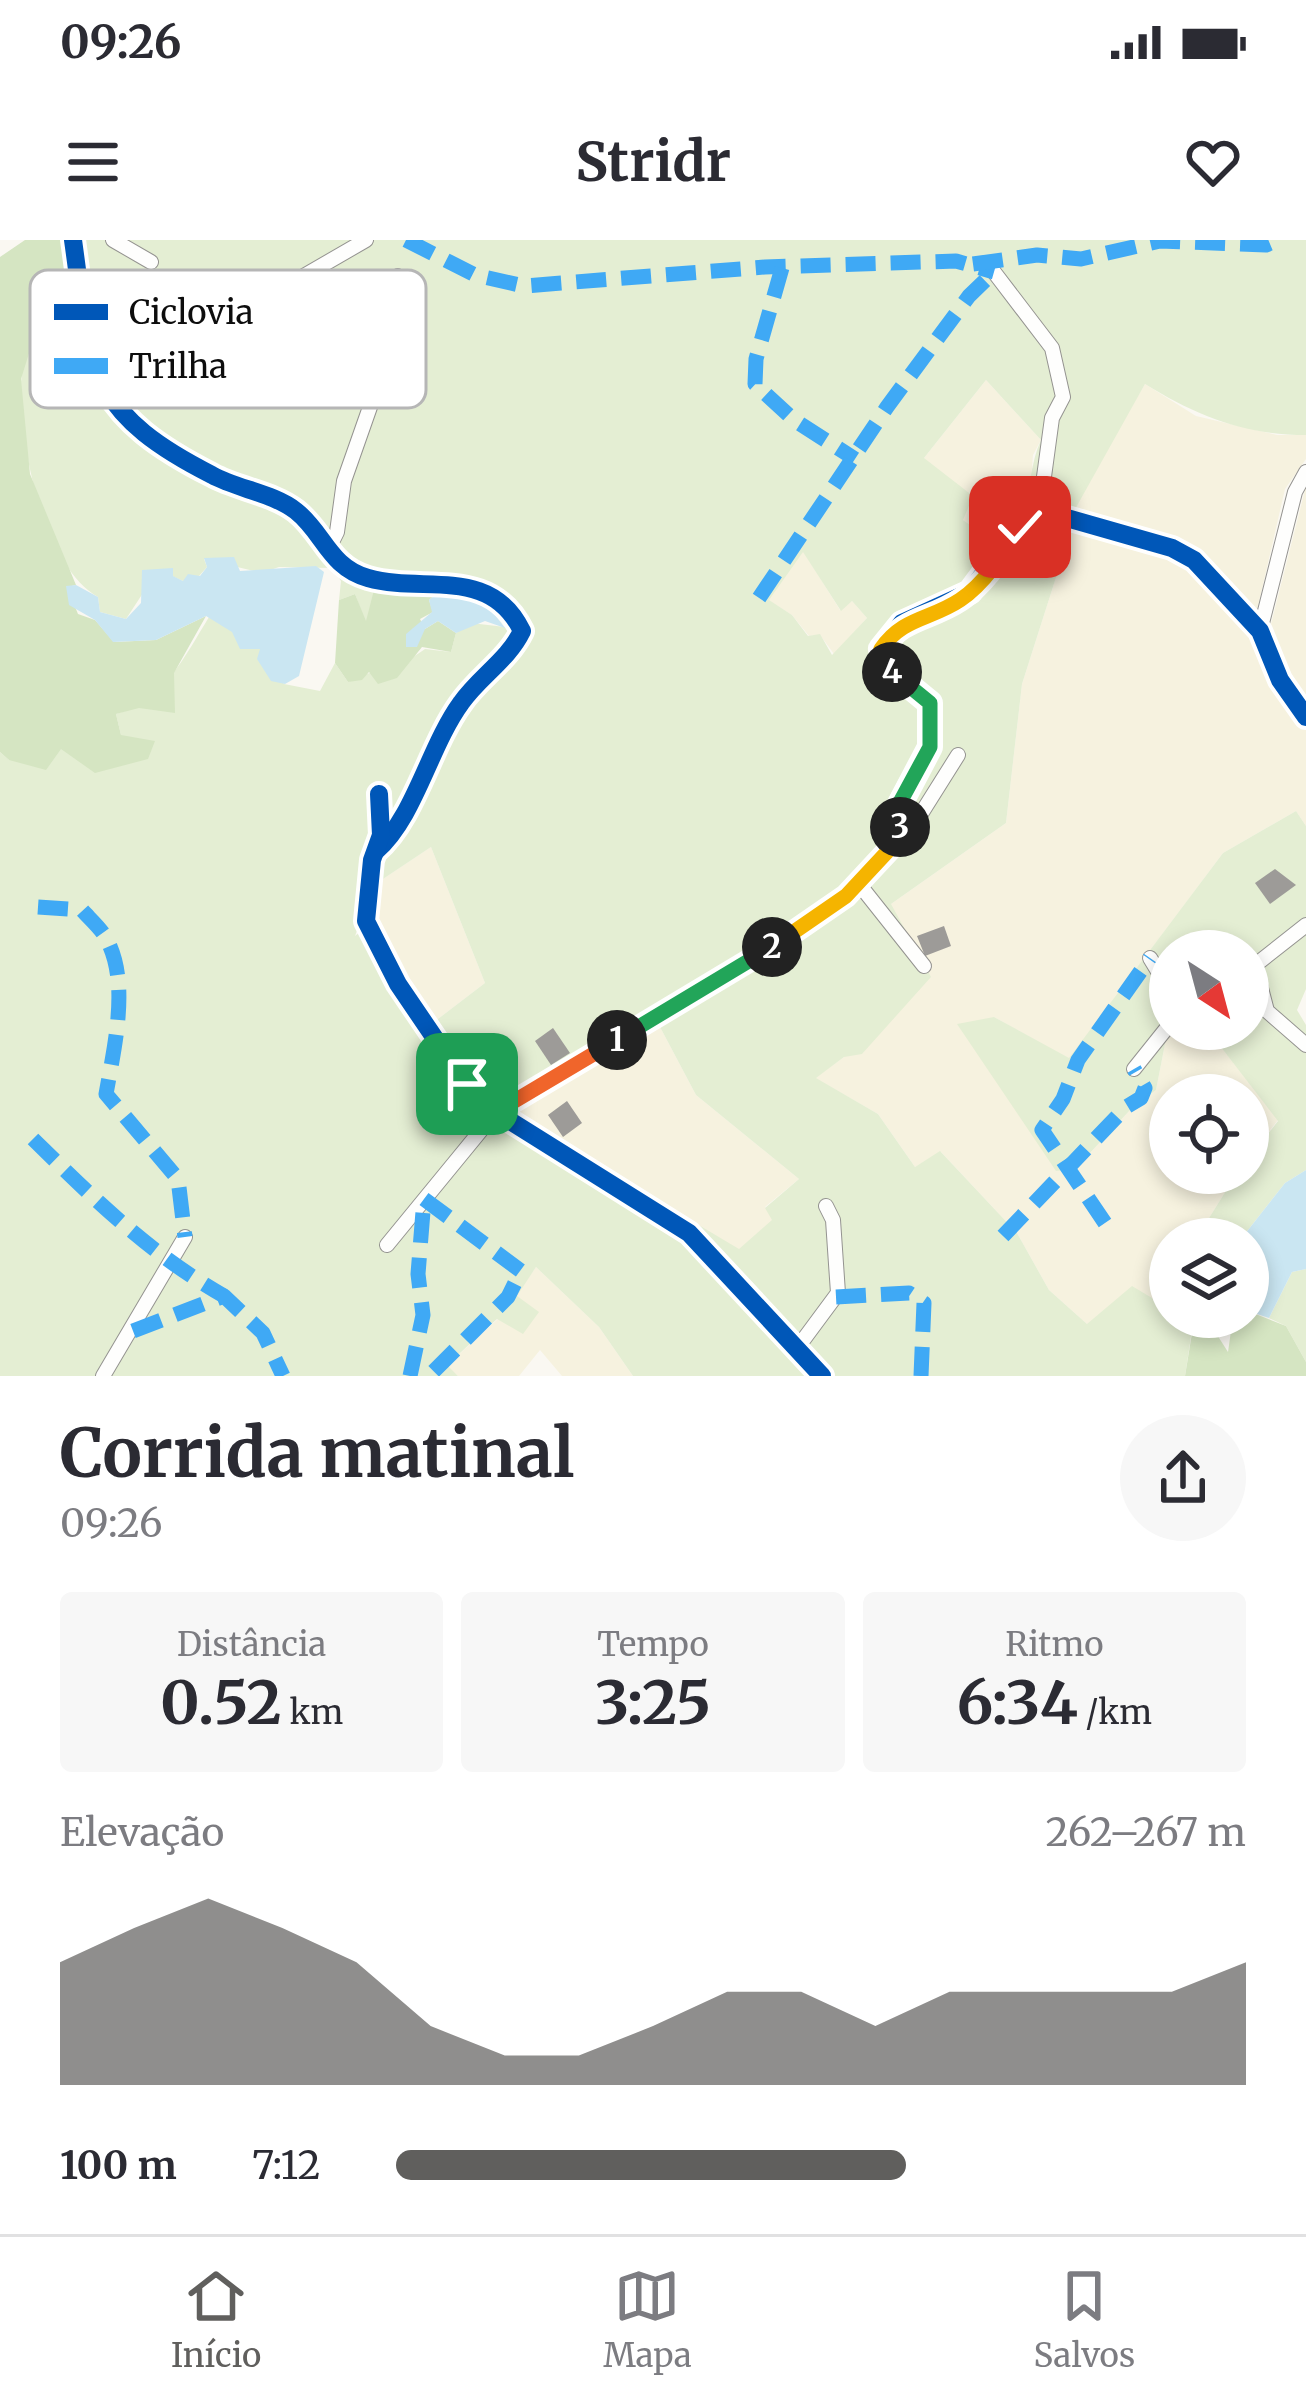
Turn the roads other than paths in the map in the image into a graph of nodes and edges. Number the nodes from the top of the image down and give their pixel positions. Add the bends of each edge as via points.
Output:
1 (73, 240) edge
2 (113, 240) edge
3 (366, 240) edge
4 (152, 262) dead end
5 (77, 270) edge
6 (314, 270) edge
7 (994, 272) dead end
8 (119, 408) edge
9 (370, 408) edge
10 (1306, 472) edge
11 (1040, 506) junction
12 (327, 552) junction
13 (1260, 631) junction
14 (1306, 717) edge
15 (958, 755) dead end
16 (379, 794) dead end
17 (901, 837) junction
18 (376, 850) junction
19 (859, 884) junction
20 (1306, 926) edge
21 (1269, 951) edge
22 (924, 966) dead end
23 (1269, 1012) edge
24 (1306, 1046) edge
25 (1150, 1050) edge
26 (1134, 1070) dead end
27 (496, 1112) junction
28 (826, 1206) dead end
29 (185, 1237) dead end
30 (387, 1245) dead end
31 (798, 1347) junction
32 (103, 1376) edge
33 (822, 1376) edge

1 - 5 street
2 - 4 street
3 - 6 street
7 - 11 street via 1052,348 1063,397 1052,418
8 - 12 street via 132,425 209,474 295,510
9 - 12 street
10 - 13 street
11 - 13 street via 1183,553
11 - 17 street via 1026,513 970,592 902,623 881,649 891,671 930,703 930,747 898,806
12 - 18 street via 365,577 471,586 495,597 522,631 463,700 402,822
13 - 14 street
15 - 17 street
16 - 18 street
17 - 19 street
18 - 27 street via 369,933 453,1066
19 - 22 street
19 - 27 street via 721,981
20 - 21 street
23 - 24 street
25 - 26 street
27 - 30 street
27 - 31 street via 689,1233
28 - 31 street via 838,1293
29 - 32 street
31 - 33 street

